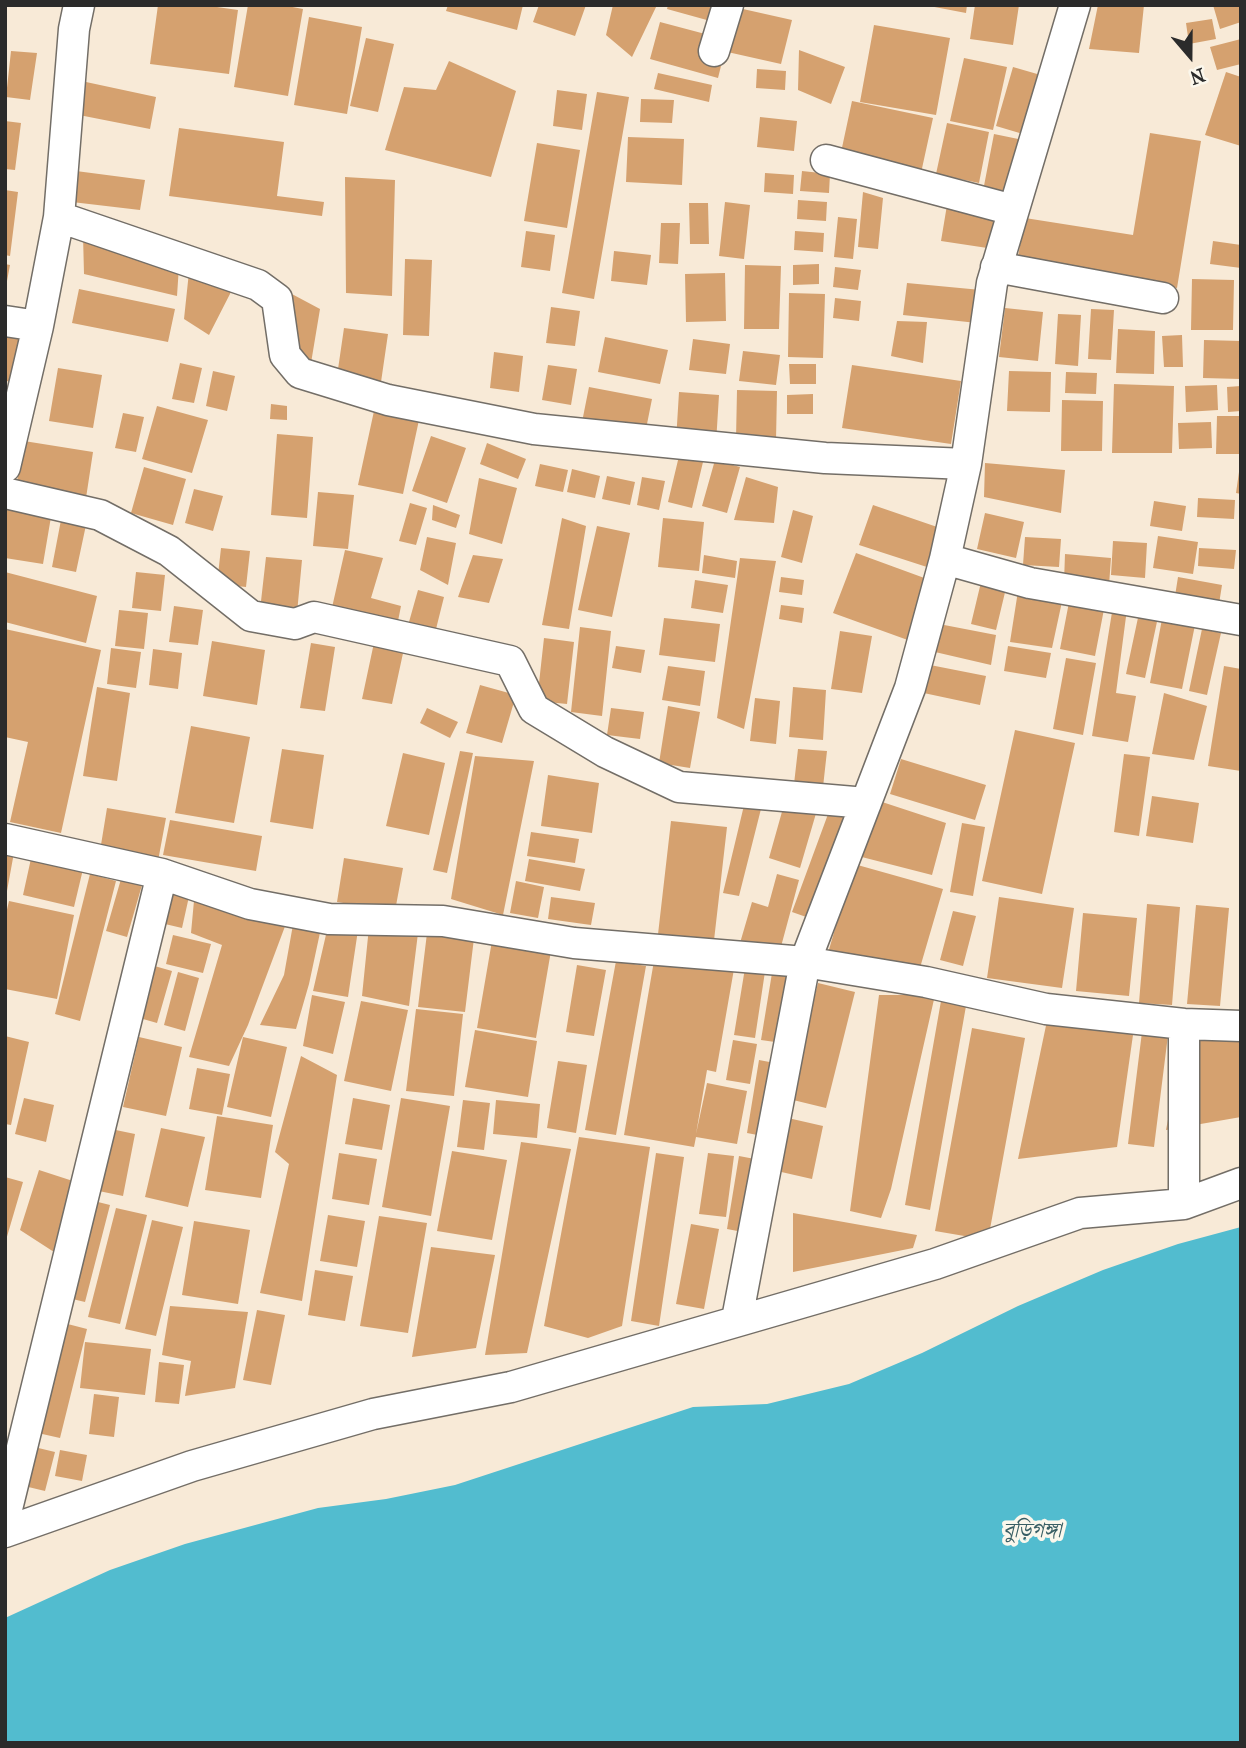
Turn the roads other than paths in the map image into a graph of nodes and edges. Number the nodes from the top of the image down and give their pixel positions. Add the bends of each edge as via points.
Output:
1 (79, 5) edge
2 (727, 5) edge
3 (1075, 5) edge
4 (713, 51) dead end
5 (825, 160) dead end
6 (1013, 210) junction
7 (59, 217) junction
8 (996, 267) junction
9 (1163, 298) dead end
10 (5, 321) edge
11 (38, 326) junction
12 (966, 464) junction
13 (5, 467) edge
14 (5, 493) edge
15 (945, 559) junction
16 (1241, 621) edge
17 (866, 803) junction
18 (5, 839) edge
19 (162, 874) junction
20 (805, 962) junction
21 (1184, 1024) junction
22 (1241, 1026) edge
23 (1241, 1183) edge
24 (1184, 1204) junction
25 (737, 1319) junction
26 (5, 1517) edge
27 (5, 1532) edge

1 - 7 street
2 - 4 street
3 - 6 street
5 - 6 street
6 - 8 street
7 - 11 street
7 - 12 street via 258,285 277,299 285,355 300,373 388,400 534,429 825,458
8 - 9 street
8 - 12 street
10 - 11 street
11 - 13 street
12 - 15 street
14 - 17 street via 100,514 169,551 251,616 295,624 314,617 510,662 534,709 605,752 679,787
15 - 16 street via 1030,583
15 - 17 street via 910,688
17 - 20 street
18 - 19 street
19 - 20 street via 250,904 329,919 443,921 574,943
19 - 26 street
20 - 21 street via 926,982 1046,1009
20 - 25 street
21 - 22 street
21 - 24 street
23 - 24 street
24 - 25 street via 1080,1213 935,1264
25 - 27 street via 511,1387 373,1413 192,1466

